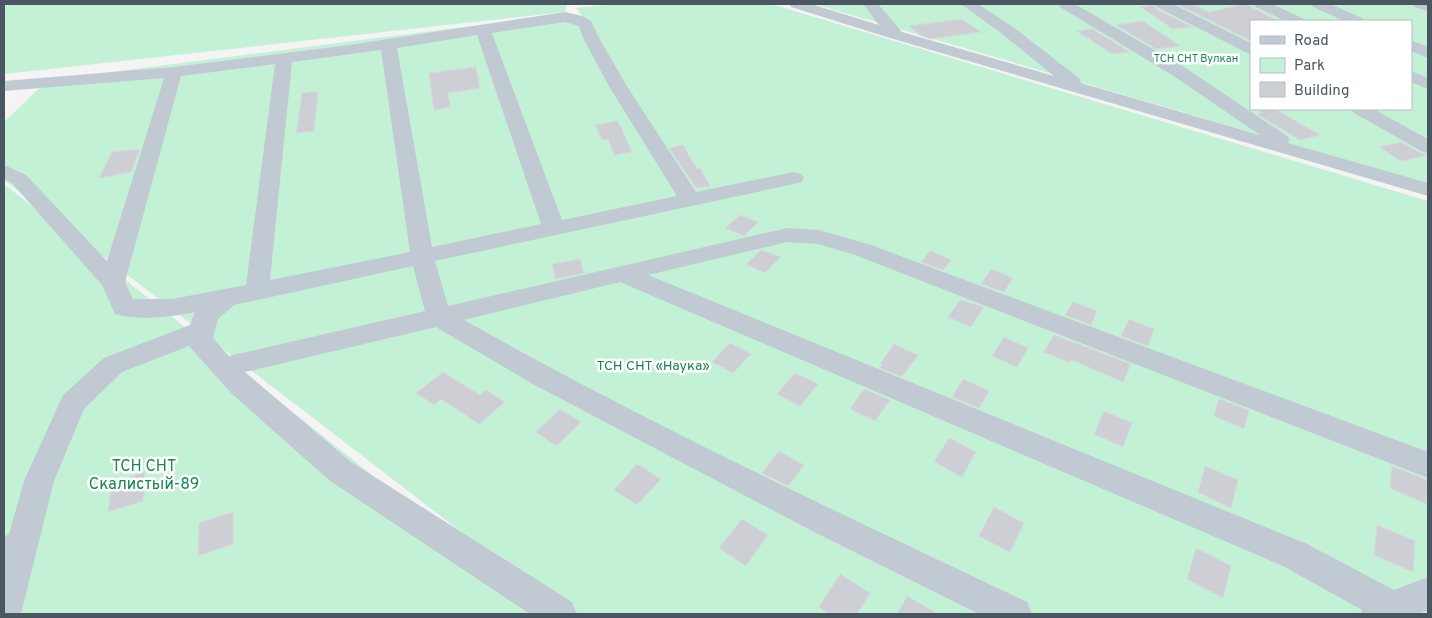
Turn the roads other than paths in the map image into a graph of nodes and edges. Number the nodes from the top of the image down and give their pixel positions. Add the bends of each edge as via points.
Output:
1 (579, 4) edge
2 (796, 4) edge
3 (870, 4) edge
4 (968, 4) edge
5 (1065, 4) edge
6 (1162, 4) edge
7 (1261, 4) edge
8 (1318, 4) edge
9 (1420, 4) edge
10 (1428, 7) edge
11 (565, 17) junction
12 (1295, 20) edge
13 (1355, 20) edge
14 (483, 29) junction
15 (896, 35) junction
16 (388, 44) junction
17 (1412, 45) edge
18 (1250, 49) edge
19 (1428, 53) edge
20 (284, 58) junction
21 (1428, 58) edge
22 (1412, 61) edge
23 (174, 72) junction
24 (1412, 76) edge
25 (1428, 84) edge
26 (4, 86) edge
27 (1082, 89) junction
28 (1362, 110) edge
29 (1428, 147) edge
30 (1299, 152) junction
31 (4, 171) edge
32 (794, 178) dead end
33 (1428, 190) edge
34 (690, 200) junction
35 (554, 229) junction
36 (422, 257) junction
37 (623, 274) junction
38 (113, 282) junction
39 (257, 292) junction
40 (226, 298) junction
41 (439, 317) junction
42 (202, 331) junction
43 (225, 367) junction
44 (1428, 465) edge
45 (14, 548) edge
46 (1428, 593) edge
47 (4, 610) edge
48 (1385, 611) edge
49 (560, 614) edge
50 (1014, 614) edge

1 - 11 street
2 - 15 street
3 - 15 street
4 - 27 street
5 - 30 street via 1178,71
6 - 18 street
7 - 12 street
8 - 13 street
9 - 10 street
11 - 14 street
11 - 34 street via 586,24 619,88
14 - 16 street
14 - 35 street
15 - 27 street
16 - 20 street
16 - 36 street
17 - 19 street
20 - 23 street
20 - 39 street
21 - 22 street
23 - 26 street
23 - 38 street
24 - 25 street
27 - 30 street
28 - 29 street
30 - 33 street
31 - 38 street via 19,179
32 - 34 street
34 - 35 street
35 - 36 street
36 - 39 street
36 - 41 street
37 - 41 street
37 - 44 street via 787,236 819,237 863,250
37 - 48 street via 1295,555
38 - 40 street via 124,308 172,308
39 - 40 street
40 - 42 street via 206,315
41 - 43 street
41 - 50 street via 558,385 827,523
42 - 43 street via 199,340
42 - 45 street via 113,365 73,403
43 - 49 street via 241,386 340,471
45 - 47 street
46 - 48 street

